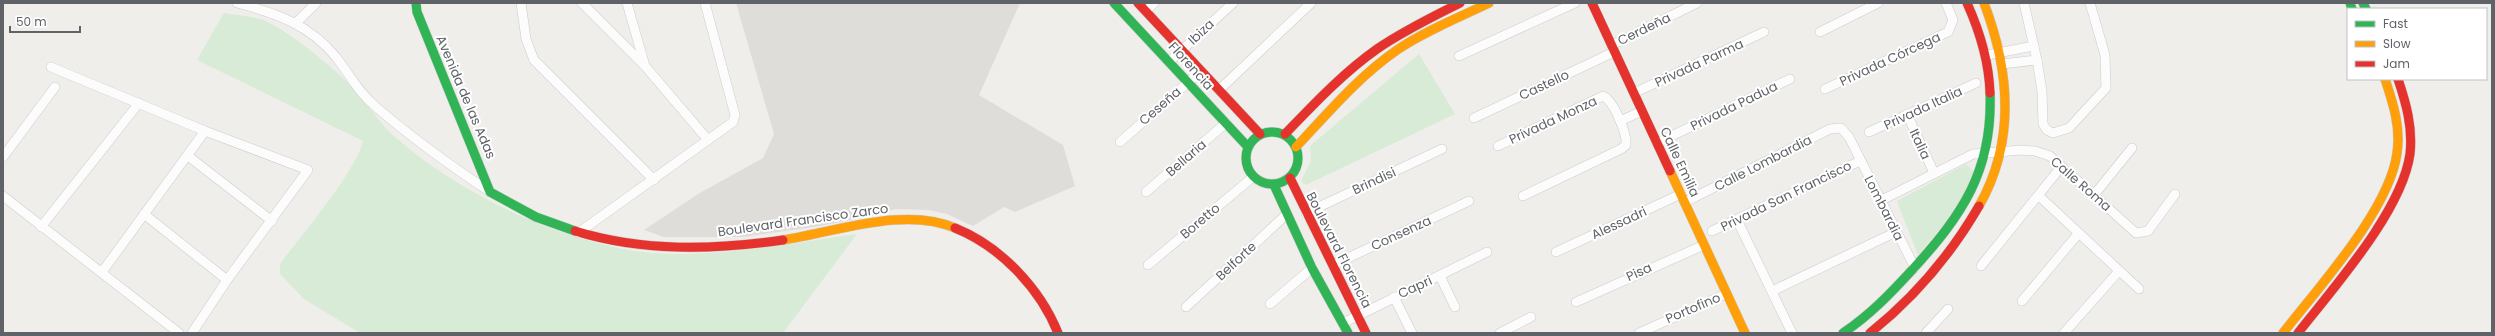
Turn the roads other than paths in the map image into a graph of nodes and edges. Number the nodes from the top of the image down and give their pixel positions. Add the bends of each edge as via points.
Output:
1 (237, 3) edge
2 (316, 3) edge
3 (409, 3) edge
4 (521, 3) edge
5 (582, 3) edge
6 (627, 3) edge
7 (705, 3) edge
8 (1114, 3) edge
9 (1138, 3) edge
10 (1154, 3) edge
11 (1232, 3) edge
12 (1311, 3) edge
13 (1460, 3) edge
14 (1489, 3) edge
15 (1575, 3) edge
16 (1592, 3) edge
17 (1697, 3) edge
18 (1878, 3) edge
19 (1946, 3) edge
20 (1967, 3) edge
21 (1984, 3) edge
22 (2024, 3) edge
23 (2090, 3) edge
24 (416, 8) edge
25 (1146, 11) junction
26 (296, 23) junction
27 (1764, 32) dead end
28 (1820, 32) dead end
29 (2034, 46) junction
30 (1613, 48) junction
31 (1182, 50) junction
32 (2000, 52) junction
33 (1987, 55) junction
34 (1459, 56) dead end
35 (2037, 60) junction
36 (1169, 62) junction
37 (2002, 64) junction
38 (645, 66) junction
39 (51, 67) dead end
40 (1201, 71) junction
41 (1790, 79) dead end
42 (2385, 80) edge
43 (2398, 80) edge
44 (1188, 82) junction
45 (1976, 83) dead end
46 (55, 87) dead end
47 (1826, 88) dead end
48 (1219, 90) junction
49 (1634, 93) junction
50 (138, 103) junction
51 (1642, 111) junction
52 (1907, 114) junction
53 (1474, 118) dead end
54 (1620, 121) junction
55 (1226, 123) junction
56 (1841, 128) joint
57 (205, 131) junction
58 (1869, 132) dead end
59 (1260, 134) junction
60 (1285, 134) junction
61 (708, 140) junction
62 (1120, 142) dead end
63 (1657, 143) junction
64 (1498, 146) dead end
65 (1248, 147) junction
66 (1296, 147) junction
67 (2132, 148) dead end
68 (1442, 149) dead end
69 (2001, 150) junction
70 (1985, 152) junction
71 (188, 156) junction
72 (3, 157) edge
73 (1860, 160) junction
74 (2061, 167) junction
75 (1934, 173) junction
76 (1253, 177) junction
77 (1290, 178) junction
78 (654, 180) junction
79 (1274, 185) junction
80 (490, 192) junction
81 (1146, 192) dead end
82 (2175, 194) dead end
83 (2094, 195) junction
84 (3, 196) edge
85 (1523, 196) dead end
86 (2039, 196) junction
87 (1683, 198) junction
88 (1880, 201) junction
89 (1469, 202) dead end
90 (1306, 213) junction
91 (144, 214) junction
92 (1286, 214) junction
93 (1738, 220) junction
94 (272, 221) junction
95 (41, 227) junction
96 (1712, 231) dead end
97 (1896, 232) junction
98 (578, 233) junction
99 (2078, 234) junction
100 (1704, 245) junction
101 (1487, 252) dead end
102 (1556, 252) dead end
103 (1148, 265) dead end
104 (1333, 265) junction
105 (1981, 266) dead end
106 (1312, 268) junction
107 (1915, 268) junction
108 (2119, 271) junction
109 (102, 272) junction
110 (1440, 276) junction
111 (227, 280) junction
112 (2140, 289) dead end
113 (1772, 291) junction
114 (1726, 294) junction
115 (1394, 297) junction
116 (2022, 301) dead end
117 (1576, 302) dead end
118 (1270, 304) dead end
119 (1186, 307) dead end
120 (1455, 307) dead end
121 (1948, 310) dead end
122 (1358, 316) junction
123 (1531, 317) dead end
124 (1343, 323) junction
125 (179, 333) edge
126 (192, 333) edge
127 (1058, 333) edge
128 (1348, 333) edge
129 (1366, 333) edge
130 (1412, 333) edge
131 (1500, 333) edge
132 (1639, 333) edge
133 (1745, 333) edge
134 (1792, 333) edge
135 (1842, 333) edge
136 (1870, 333) edge
137 (1926, 333) edge
138 (2064, 333) edge
139 (2283, 333) edge
140 (2298, 333) edge

1 - 26 street via 269,11
2 - 26 street
3 - 24 street, Avenida de las Adas
4 - 78 street via 526,39 534,60
5 - 38 street
6 - 38 street
7 - 61 street via 735,115 733,122
8 - 36 street, Florencia
9 - 25 street, Florencia
10 - 25 street
11 - 31 street, Ibiza
12 - 48 street
13 - 60 street via 1407,30 1376,50 1331,87
14 - 66 street via 1412,42 1385,59 1344,96
15 - 34 street
16 - 30 street, Calle Emilia
17 - 30 street, Cerdeña
18 - 28 street
19 - 47 street, Privada Córcega via 1953,20 1948,32
20 - 33 street
21 - 32 street
22 - 29 street
23 - 35 street via 2105,55 2106,88 2069,128 2060,132 2047,130 2042,124 2042,91
24 - 80 street, Avenida de las Adas
25 - 31 street, Florencia
26 - 80 street via 323,43 358,89 375,106
27 - 49 street, Privada Parma
29 - 32 street
29 - 35 street
30 - 49 street, Calle Emilia
30 - 53 street, Castello
31 - 36 street, Ibiza
31 - 40 street, Florencia
32 - 33 street
32 - 37 street
33 - 70 street via 1991,117
35 - 37 street
36 - 44 street, Florencia
37 - 69 street via 2005,95
38 - 61 street
39 - 50 street
40 - 44 street, Ceseña
40 - 48 street, Florencia
41 - 63 street, Privada Padua
42 - 139 street via 2394,101 2399,142 2397,161 2386,194 2361,232
43 - 140 street via 2406,98 2410,143 2407,169 2396,200 2370,239
44 - 55 street, Florencia
44 - 62 street, Ceseña
45 - 52 street, Privada Italia
46 - 72 street
48 - 59 street, Florencia
49 - 51 street, Calle Emilia
50 - 57 street
50 - 95 street
51 - 54 street
51 - 63 street, Calle Emilia
52 - 58 street, Privada Italia
52 - 75 street, Italia
54 - 64 street, Privada Monza via 1608,98 1603,96
54 - 85 street, Privada Monza via 1626,145
55 - 65 street, Florencia
55 - 81 street, Bellaria
56 - 73 street, Lombardia via 1849,137
56 - 87 street, Calle Lombardia via 1830,129
57 - 71 street
57 - 94 street via 308,170
59 - 60 street
59 - 65 street
60 - 66 street
61 - 78 street
63 - 87 street, Calle Emilia
65 - 76 street via 1246,165
66 - 77 street via 1298,164
67 - 83 street
68 - 90 street, Brindisi
69 - 70 street, Calle Roma
69 - 74 street, Calle Roma via 2042,153
69 - 136 street via 1975,214 1952,247 1904,302
70 - 75 street, Calle Roma via 1963,158
70 - 107 street via 1977,178 1961,211
71 - 91 street
71 - 94 street
73 - 88 street, Lombardia
73 - 93 street, Privada San Francisco
74 - 83 street, Calle Roma
74 - 86 street
75 - 88 street, Calle Roma
76 - 79 street via 1265,184
76 - 103 street, Boretto
77 - 79 street
77 - 90 street, Boulevard Florencia
78 - 98 street
79 - 92 street
80 - 98 street, Boulevard Francisco Zarco via 516,208
82 - 83 street, Calle Roma via 2151,228 2142,234 2132,230
84 - 95 street
86 - 99 street
86 - 105 street
87 - 100 street, Calle Emilia
87 - 102 street, Alessadri
88 - 97 street, Lombardia
89 - 104 street, Consenza
90 - 104 street, Boulevard Florencia
91 - 109 street
91 - 111 street
92 - 106 street
92 - 119 street, Belforte
93 - 96 street, Privada San Francisco
93 - 113 street
94 - 111 street
95 - 109 street
97 - 107 street, Lombardia
97 - 113 street
98 - 127 street, Boulevard Francisco Zarco via 644,245 695,248 782,239 898,220 940,221 976,237 1007,262 1047,311
99 - 108 street
99 - 116 street
100 - 114 street, Calle Emilia
100 - 117 street, Pisa
101 - 110 street, Capri
104 - 122 street, Boulevard Florencia
106 - 118 street
106 - 124 street
107 - 135 street via 1872,311
108 - 112 street
108 - 138 street
109 - 125 street
110 - 115 street, Capri
110 - 120 street
111 - 126 street
113 - 134 street
114 - 132 street, Portofino
114 - 133 street, Calle Emilia
115 - 122 street, Capri
115 - 130 street
121 - 137 street
122 - 124 street, Capri
122 - 129 street, Boulevard Florencia
123 - 131 street
124 - 128 street

